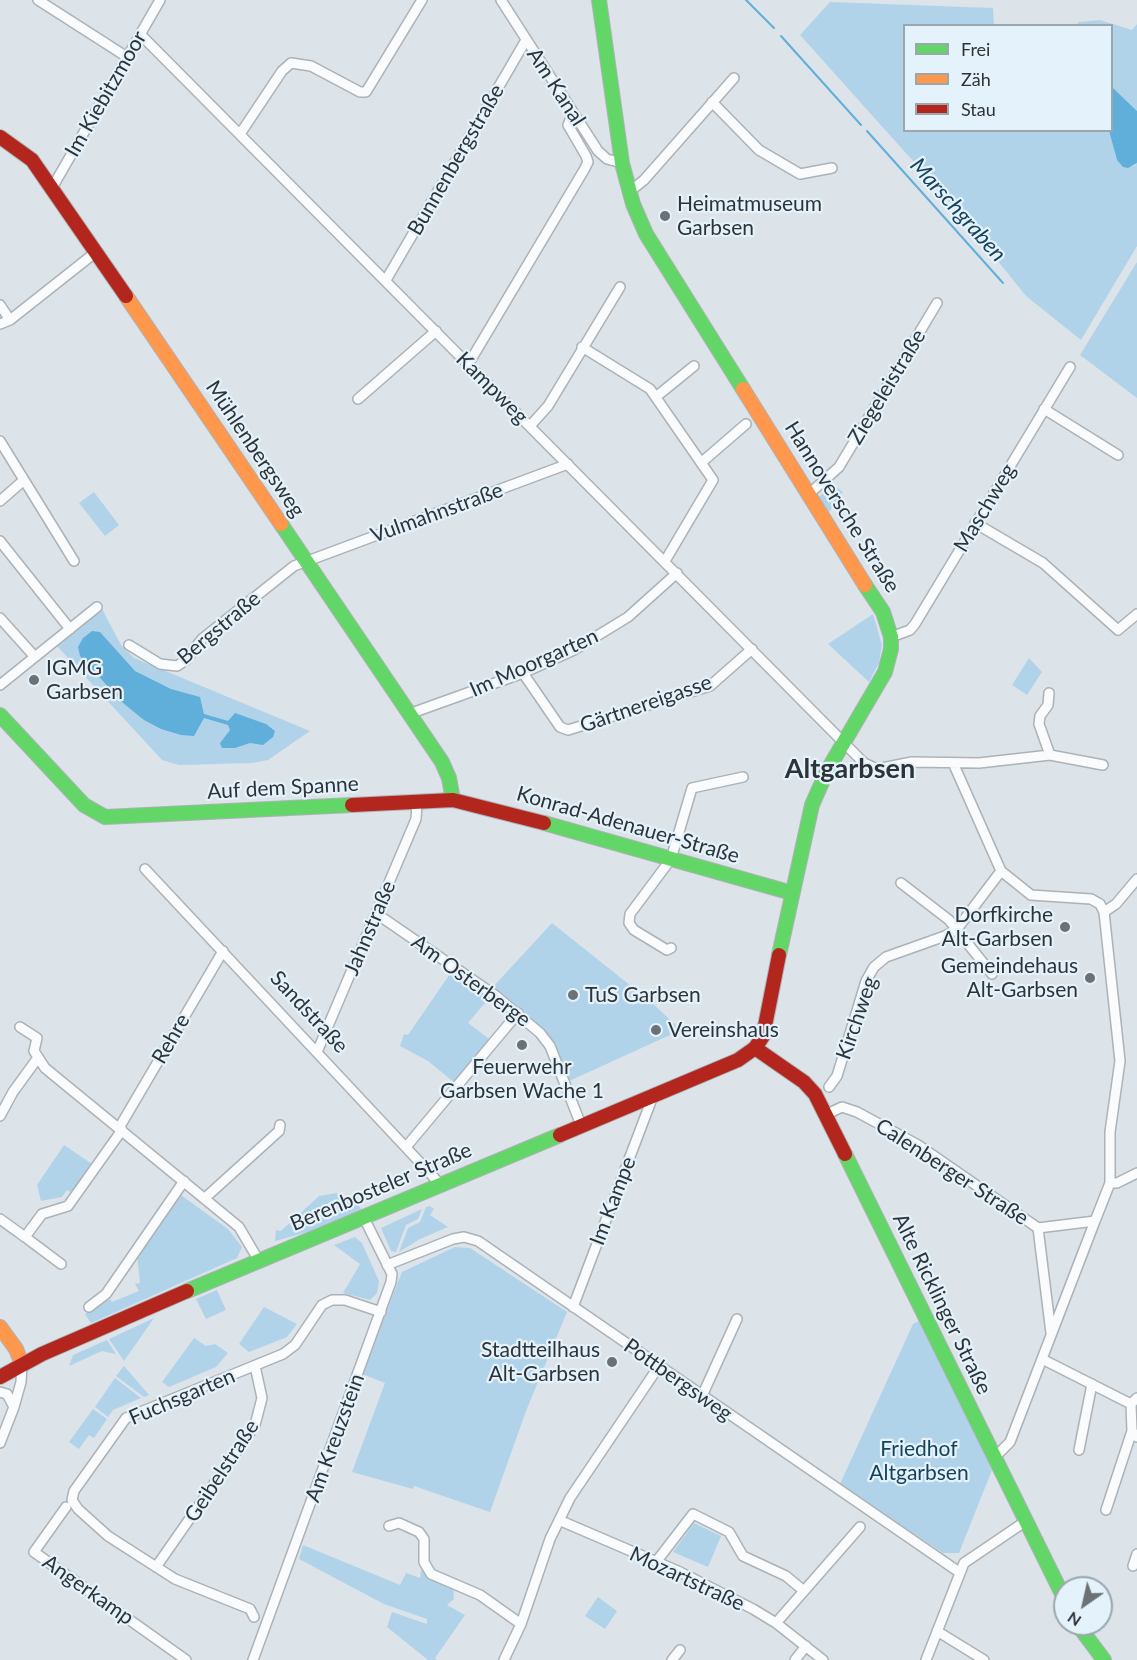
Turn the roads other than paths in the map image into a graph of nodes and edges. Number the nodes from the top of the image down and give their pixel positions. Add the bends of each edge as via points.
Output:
1 (38, 0) edge
2 (160, 0) edge
3 (422, 0) edge
4 (501, 0) edge
5 (598, 0) edge
6 (140, 34) junction
7 (526, 40) junction
8 (127, 57) junction
9 (735, 78) dead end
10 (712, 102) junction
11 (573, 113) junction
12 (240, 134) junction
13 (0, 136) edge
14 (621, 163) junction
15 (832, 168) dead end
16 (52, 188) junction
17 (629, 192) junction
18 (96, 252) junction
19 (386, 280) junction
20 (620, 287) dead end
21 (937, 303) dead end
22 (0, 305) edge
23 (10, 320) junction
24 (0, 324) edge
25 (436, 331) junction
26 (582, 348) junction
27 (469, 363) junction
28 (693, 366) dead end
29 (1070, 367) dead end
30 (657, 396) junction
31 (358, 399) dead end
32 (1044, 409) junction
33 (746, 424) dead end
34 (530, 426) junction
35 (0, 441) edge
36 (1118, 455) dead end
37 (702, 462) junction
38 (568, 464) junction
39 (24, 480) junction
40 (810, 494) junction
41 (0, 501) edge
42 (975, 523) junction
43 (0, 541) edge
44 (74, 561) dead end
45 (306, 561) junction
46 (665, 561) junction
47 (677, 573) junction
48 (97, 607) dead end
49 (1137, 614) edge
50 (0, 618) edge
51 (70, 629) junction
52 (891, 638) junction
53 (129, 645) dead end
54 (752, 649) junction
55 (35, 657) junction
56 (522, 673) junction
57 (0, 685) edge
58 (1049, 693) dead end
59 (409, 714) junction
60 (0, 715) edge
61 (844, 742) junction
62 (1050, 755) junction
63 (954, 765) junction
64 (1103, 765) dead end
65 (743, 777) dead end
66 (453, 800) junction
67 (417, 803) junction
68 (671, 859) junction
69 (145, 869) dead end
70 (1001, 871) junction
71 (1137, 879) edge
72 (901, 883) dead end
73 (792, 893) junction
74 (1104, 912) junction
75 (377, 914) junction
76 (957, 928) junction
77 (671, 948) dead end
78 (223, 951) junction
79 (992, 974) dead end
80 (518, 1013) junction
81 (20, 1027) dead end
82 (755, 1048) junction
83 (316, 1052) junction
84 (37, 1059) junction
85 (829, 1087) dead end
86 (653, 1096) junction
87 (825, 1115) junction
88 (0, 1116) edge
89 (280, 1125) dead end
90 (582, 1125) junction
91 (121, 1129) junction
92 (406, 1147) junction
93 (1137, 1173) edge
94 (184, 1181) junction
95 (1110, 1183) junction
96 (441, 1185) junction
97 (205, 1198) junction
98 (364, 1218) junction
99 (0, 1219) edge
100 (1095, 1221) junction
101 (1038, 1228) junction
102 (25, 1237) junction
103 (259, 1261) junction
104 (61, 1264) dead end
105 (387, 1265) junction
106 (89, 1307) dead end
107 (573, 1307) junction
108 (381, 1312) junction
109 (737, 1319) dead end
110 (0, 1327) edge
111 (1051, 1335) junction
112 (1042, 1359) junction
113 (22, 1364) junction
114 (255, 1366) junction
115 (659, 1366) junction
116 (0, 1377) edge
117 (1092, 1384) junction
118 (0, 1392) edge
119 (702, 1396) junction
120 (1134, 1401) edge
121 (14, 1407) junction
122 (1135, 1434) edge
123 (0, 1443) edge
124 (1079, 1450) dead end
125 (994, 1457) junction
126 (66, 1507) dead end
127 (1106, 1510) dead end
128 (561, 1521) junction
129 (1026, 1521) junction
130 (389, 1526) dead end
131 (860, 1527) dead end
132 (1137, 1554) edge
133 (656, 1562) junction
134 (1133, 1566) dead end
135 (156, 1568) junction
136 (959, 1572) junction
137 (1053, 1576) edge
138 (804, 1591) junction
139 (254, 1617) dead end
140 (776, 1623) junction
141 (521, 1624) junction
142 (937, 1631) junction
143 (1086, 1636) edge
144 (806, 1646) junction
145 (680, 1650) dead end
146 (186, 1660) edge
147 (253, 1660) edge
148 (504, 1660) edge
149 (672, 1660) edge
150 (795, 1660) edge
151 (824, 1660) edge
152 (926, 1660) edge
153 (984, 1660) edge
154 (1104, 1660) edge

1 - 8 street
2 - 6 street, Im Kiebitzmoor
3 - 12 street via 366,92 311,66 291,63
4 - 7 street, Am Kanal
5 - 14 street, Hannoversche Straße
6 - 8 street, Im Kiebitzmoor
6 - 12 street, Kampweg
7 - 11 street, Am Kanal
7 - 19 street, Bunnenbergstraße
8 - 16 street, Im Kiebitzmoor
9 - 10 street
10 - 15 street via 759,150 800,174
10 - 17 street
11 - 14 street, Am Kanal via 602,156
11 - 27 street via 568,125 588,162
12 - 19 street, Kampweg
13 - 16 street, Mühlenbergsweg via 28,156
14 - 17 street, Hannoversche Straße
16 - 18 street, Mühlenbergsweg
17 - 40 street, Hannoversche Straße via 646,234
18 - 23 street
18 - 45 street, Mühlenbergsweg
19 - 25 street, Kampweg
20 - 26 street
21 - 40 street, Ziegeleistraße via 839,467
22 - 23 street
23 - 24 street
25 - 27 street, Kampweg
25 - 31 street
26 - 30 street via 643,383
26 - 34 street via 548,406
27 - 34 street, Kampweg
28 - 30 street
29 - 32 street, Maschweg
30 - 37 street
32 - 36 street
32 - 42 street, Maschweg
33 - 37 street
34 - 38 street, Kampweg
35 - 39 street
37 - 46 street via 713,480
38 - 45 street, Vulmahnstraße
38 - 46 street, Kampweg
39 - 41 street
39 - 44 street
40 - 52 street, Hannoversche Straße via 882,612
42 - 49 street via 1043,563 1118,630
42 - 52 street, Maschweg via 913,627
43 - 51 street
45 - 53 street, Bergstraße via 294,566 202,639 182,664 160,664
45 - 59 street, Mühlenbergsweg
46 - 47 street, Kampweg
47 - 54 street, Kampweg
47 - 56 street, Im Moorgarten via 611,629
48 - 51 street
50 - 55 street
51 - 55 street
52 - 61 street, Hannoversche Straße via 885,672
54 - 56 street, Gärtnereigasse via 710,686 569,729 560,727
54 - 61 street, Kampweg
55 - 57 street
56 - 59 street, Im Moorgarten
58 - 62 street via 1039,724
59 - 66 street, Mühlenbergsweg via 447,772
60 - 67 street, Auf dem Spanne via 89,810 100,816
61 - 63 street via 873,768 929,761
61 - 73 street, Hannoversche Straße via 812,805
62 - 63 street
62 - 64 street
63 - 70 street
65 - 68 street via 692,788
66 - 67 street, Auf dem Spanne
66 - 68 street, Konrad-Adenauer-Straße
67 - 75 street, Jahnstraße via 416,819
68 - 73 street, Konrad-Adenauer-Straße
68 - 77 street via 629,918 634,930 668,950
69 - 78 street, Sandstraße
70 - 74 street via 1031,895 1091,899
70 - 76 street, Kirchweg
71 - 74 street
72 - 76 street
73 - 82 street, Hannoversche Straße via 768,1024
74 - 95 street via 1120,1061 1110,1132
75 - 80 street, Am Osterberge
75 - 83 street, Jahnstraße
76 - 79 street
76 - 85 street, Kirchweg via 886,957 874,967 866,981 837,1076
78 - 83 street, Sandstraße
78 - 91 street, Rehre
80 - 90 street, Am Osterberge via 547,1041
80 - 92 street
81 - 84 street via 37,1038
82 - 86 street, Berenbosteler Straße via 743,1058
82 - 87 street, Alte Ricklinger Straße via 809,1087
83 - 92 street, Sandstraße
84 - 88 street
84 - 91 street
86 - 90 street, Berenbosteler Straße
86 - 107 street, Im Kampe
87 - 101 street, Calenberger Straße via 842,1107 857,1112 918,1145
87 - 125 street, Alte Ricklinger Straße
89 - 97 street via 279,1131
90 - 96 street, Berenbosteler Straße
91 - 94 street
91 - 102 street, Rehre via 68,1206 42,1214
92 - 96 street, Sandstraße
93 - 95 street via 1117,1184
94 - 97 street
94 - 106 street via 106,1294
95 - 100 street
96 - 98 street, Berenbosteler Straße
97 - 103 street via 239,1227
98 - 103 street, Berenbosteler Straße
98 - 105 street, Am Kreuzstein
99 - 102 street
100 - 101 street, Calenberger Straße
100 - 111 street
101 - 111 street
102 - 104 street
103 - 113 street, Berenbosteler Straße
105 - 107 street, Pottbergsweg via 453,1239 471,1238
105 - 108 street, Am Kreuzstein via 391,1282
107 - 115 street, Pottbergsweg
108 - 114 street, Fuchsgarten via 345,1300 332,1300 322,1305 291,1349
108 - 147 street, Am Kreuzstein
109 - 119 street
110 - 113 street
111 - 112 street
112 - 117 street
112 - 125 street via 1010,1442
113 - 116 street, Berenbosteler Straße
113 - 121 street
114 - 135 street, Geibelstraße via 262,1398 255,1425
114 - 135 street, Fuchsgarten via 123,1420 74,1491 72,1500 80,1512
115 - 119 street, Pottbergsweg
115 - 128 street via 570,1498
117 - 120 street
117 - 124 street
118 - 121 street via 7,1394
119 - 136 street, Pottbergsweg
120 - 122 street
121 - 123 street
122 - 127 street
125 - 129 street, Alte Ricklinger Straße
126 - 146 street, Angerkamp via 34,1552
128 - 133 street, Mozartstraße
128 - 141 street via 550,1539
129 - 136 street via 971,1557
129 - 137 street, Alte Ricklinger Straße
130 - 141 street via 399,1523 419,1532 424,1539 424,1562 431,1574 480,1595
131 - 138 street
132 - 134 street
133 - 138 street via 693,1514 729,1532 743,1556 786,1576
133 - 140 street, Mozartstraße
135 - 139 street, Fuchsgarten via 250,1609
136 - 142 street
138 - 140 street
140 - 144 street, Mozartstraße
141 - 148 street
142 - 152 street
142 - 153 street
143 - 154 street
144 - 150 street
144 - 151 street, Mozartstraße
145 - 149 street

